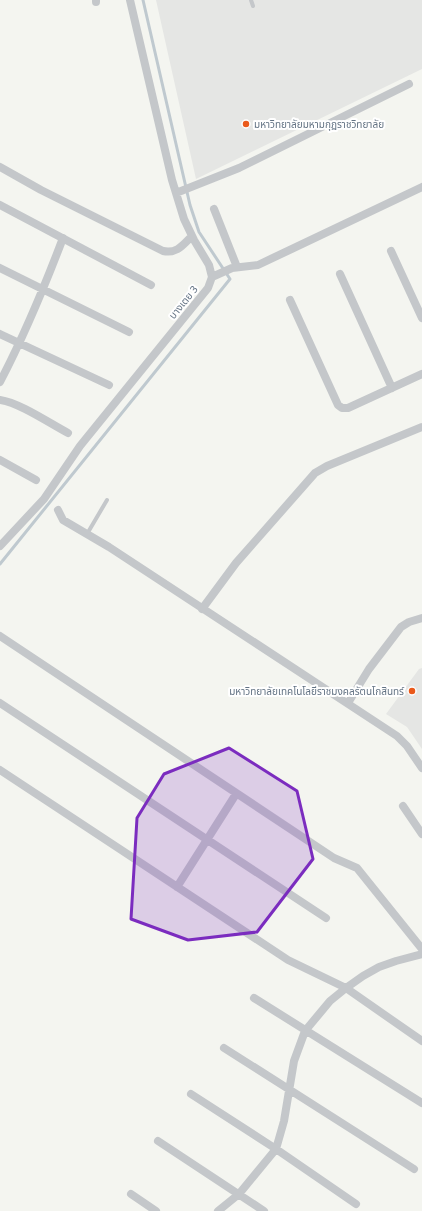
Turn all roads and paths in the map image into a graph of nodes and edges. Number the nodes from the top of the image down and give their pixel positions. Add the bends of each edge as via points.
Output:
1 (130, 0) edge
2 (251, 0) edge
3 (253, 6) dead end
4 (409, 84) dead end
5 (0, 167) edge
6 (422, 187) edge
7 (179, 192) junction
8 (0, 205) edge
9 (214, 208) dead end
10 (192, 236) junction
11 (62, 238) junction
12 (390, 251) dead end
13 (234, 267) junction
14 (0, 268) edge
15 (340, 274) dead end
16 (212, 277) junction
17 (152, 285) dead end
18 (43, 290) junction
19 (290, 300) dead end
20 (422, 318) edge
21 (129, 332) dead end
22 (0, 334) edge
23 (20, 343) junction
24 (422, 374) edge
25 (0, 382) edge
26 (109, 385) dead end
27 (392, 388) junction
28 (0, 400) edge
29 (422, 427) edge
30 (68, 433) dead end
31 (0, 460) edge
32 (36, 480) dead end
33 (107, 500) dead end
34 (58, 510) dead end
35 (87, 534) junction
36 (0, 546) edge
37 (202, 609) junction
38 (422, 618) edge
39 (0, 636) edge
40 (0, 703) edge
41 (348, 703) junction
42 (422, 768) edge
43 (0, 770) edge
44 (236, 794) junction
45 (403, 806) dead end
46 (422, 834) edge
47 (207, 841) junction
48 (176, 887) junction
49 (326, 918) dead end
50 (422, 949) edge
51 (422, 954) edge
52 (346, 988) junction
53 (254, 998) dead end
54 (305, 1031) junction
55 (422, 1041) edge
56 (224, 1048) dead end
57 (290, 1091) junction
58 (191, 1094) dead end
59 (422, 1103) edge
60 (158, 1142) dead end
61 (276, 1149) junction
62 (414, 1169) dead end
63 (131, 1194) dead end
64 (239, 1194) junction
65 (356, 1204) dead end
66 (156, 1211) edge
67 (218, 1211) edge
68 (264, 1211) edge

1 - 7 street via 172,180
2 - 3 lane
4 - 7 street via 239,168
5 - 10 street via 163,251 179,249
6 - 13 street via 258,265
7 - 10 street via 184,219
8 - 11 street
9 - 13 street
10 - 16 street via 209,265
11 - 17 street
11 - 18 street
12 - 20 street
13 - 16 street
14 - 18 street
15 - 27 street
16 - 36 street, บางเตย 3 via 208,288 80,446 44,499
18 - 21 street
18 - 23 street
19 - 27 street via 338,405 348,408
22 - 23 street
23 - 25 street
23 - 26 street
24 - 27 street
28 - 30 street
29 - 37 street via 316,473 236,563
31 - 32 street
33 - 35 lane
34 - 35 street via 63,520
35 - 37 street
37 - 41 street
38 - 41 street via 401,627 369,669
39 - 44 street
40 - 47 street
41 - 42 street via 397,736
43 - 48 street
44 - 47 street
44 - 50 street via 334,858 357,868
45 - 46 street
47 - 48 street
47 - 49 street
48 - 52 street via 288,960
51 - 52 street via 380,967
52 - 54 street via 330,1001
52 - 55 street
53 - 54 street
54 - 57 street via 294,1061
54 - 59 street
56 - 57 street
57 - 61 street
57 - 62 street
58 - 61 street
60 - 64 street
61 - 64 street
61 - 65 street
63 - 66 street
64 - 67 street
64 - 68 street

